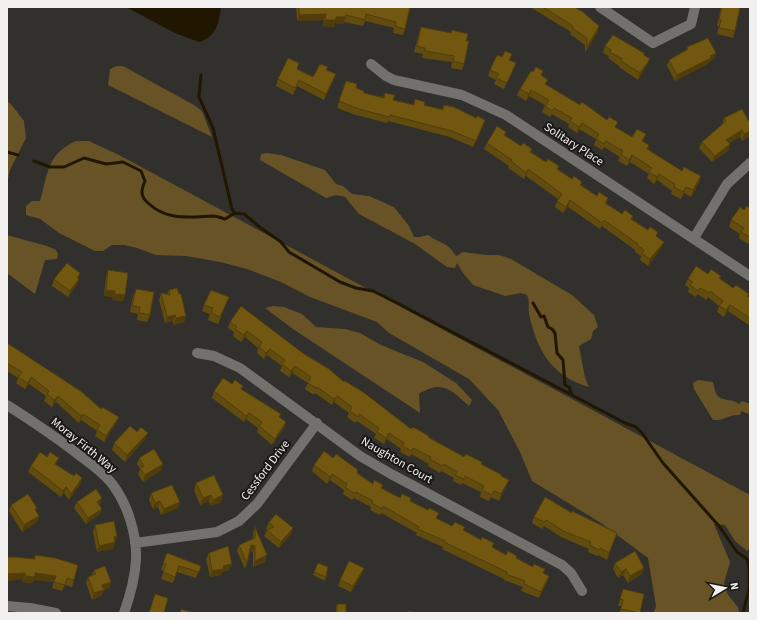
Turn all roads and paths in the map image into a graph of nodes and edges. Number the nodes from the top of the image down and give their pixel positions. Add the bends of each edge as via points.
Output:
1 (600, 7) edge
2 (695, 7) edge
3 (372, 64) dead end
4 (750, 163) edge
5 (694, 238) junction
6 (750, 276) edge
7 (198, 353) dead end
8 (7, 405) edge
9 (316, 424) junction
10 (135, 543) junction
11 (582, 591) dead end
12 (7, 606) edge
13 (56, 613) edge
14 (124, 613) edge

1 - 2 street via 653,43 691,24
3 - 5 street, Solitary Place via 394,80 462,95 506,115
4 - 5 street via 727,184
5 - 6 street, Solitary Place
7 - 9 street, Naughton Court via 214,356 240,368
8 - 10 street, Moray Firth Way via 57,438 100,471 113,485 129,516
9 - 10 street, Cessford Drive via 257,504 239,521 217,532
9 - 11 street, Naughton Court via 360,456 391,474 562,565 571,573
10 - 14 street, Moray Firth Way via 135,570
12 - 13 street

